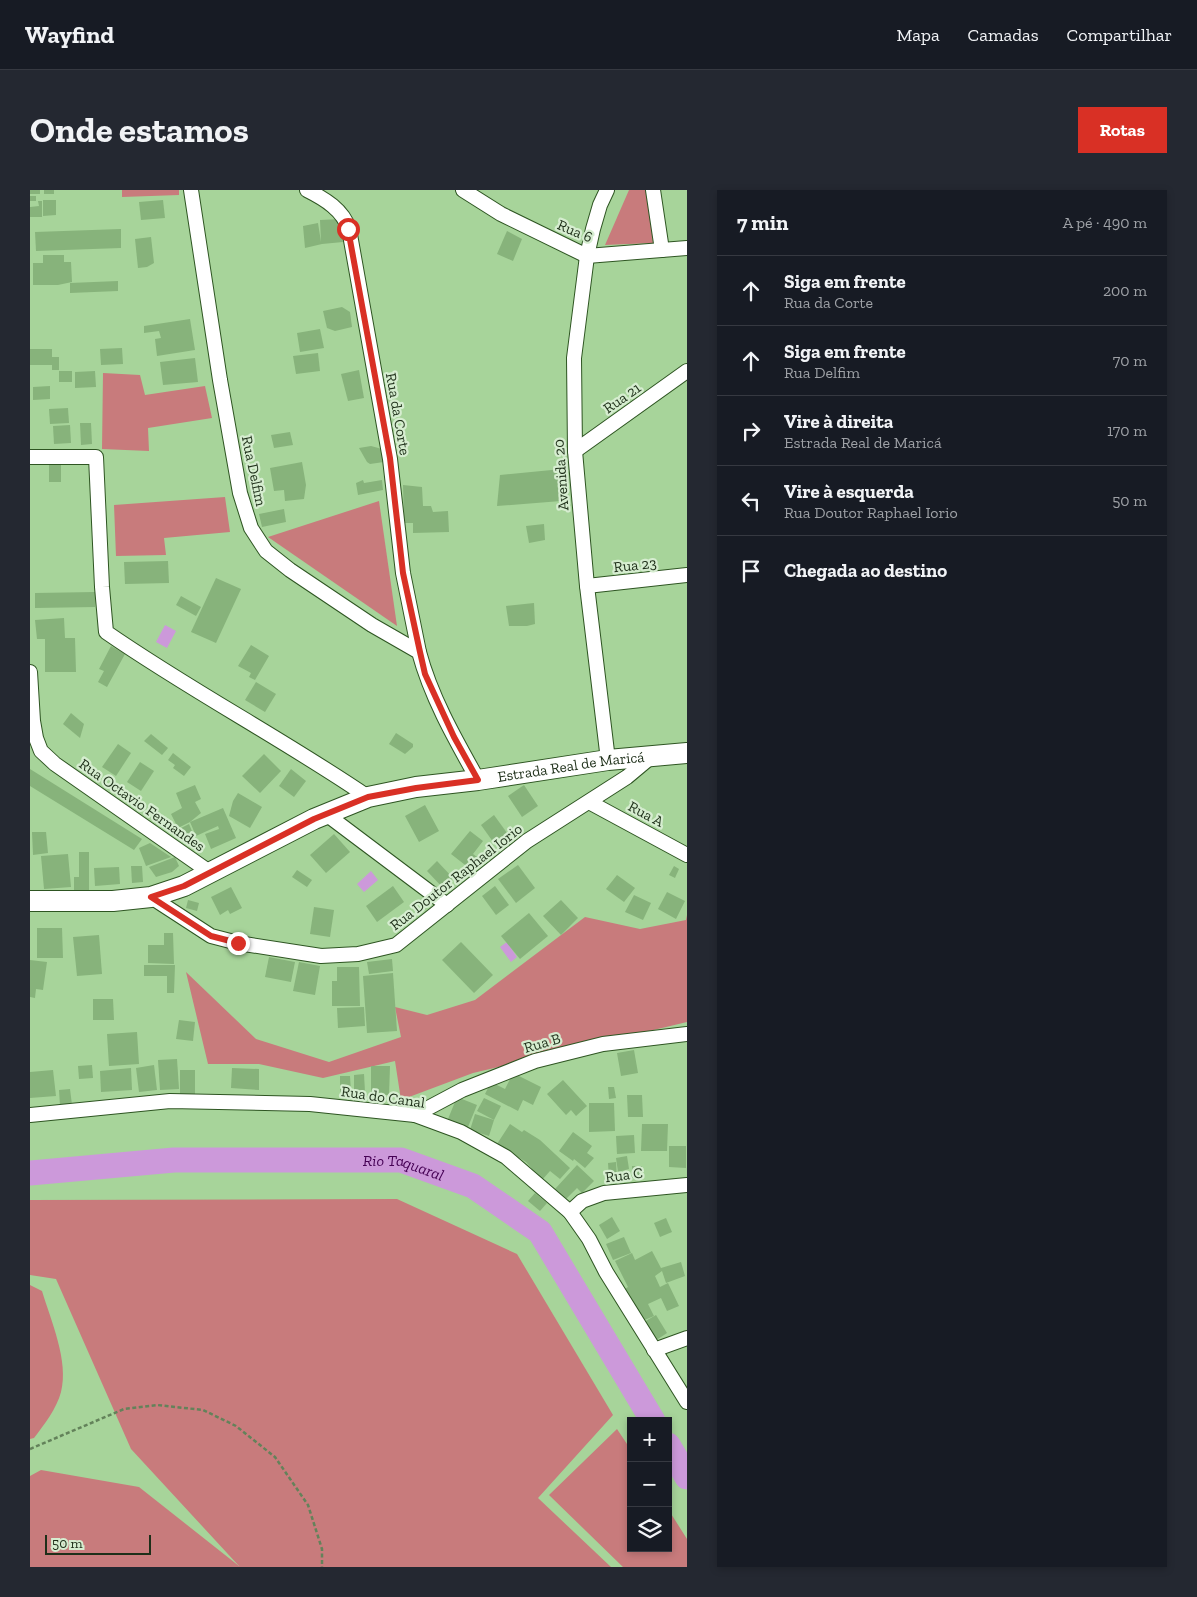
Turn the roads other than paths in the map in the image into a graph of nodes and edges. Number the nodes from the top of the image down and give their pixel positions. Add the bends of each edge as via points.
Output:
1 (191, 190) edge
2 (463, 190) edge
3 (607, 190) edge
4 (653, 190) edge
5 (315, 192) edge
6 (687, 248) edge
7 (662, 250) junction
8 (587, 256) junction
9 (687, 372) edge
10 (575, 451) junction
11 (30, 457) edge
12 (687, 575) edge
13 (587, 586) junction
14 (420, 652) junction
15 (30, 672) edge
16 (687, 753) edge
17 (652, 756) junction
18 (608, 760) junction
19 (478, 780) junction
20 (368, 797) junction
21 (589, 802) junction
22 (326, 814) junction
23 (687, 855) edge
24 (211, 873) junction
25 (151, 897) junction
26 (30, 901) edge
27 (447, 905) junction
28 (687, 1034) edge
29 (30, 1114) edge
30 (415, 1115) junction
31 (687, 1185) edge
32 (570, 1212) junction
33 (687, 1338) edge
34 (654, 1350) junction
35 (687, 1402) edge

1 - 14 street, Rua Delfim via 240,493 251,528 266,551 290,570 372,625
2 - 8 street, Rua 6 via 501,214
3 - 8 street, Avenida 20
4 - 7 street
5 - 14 street, Rua da Corte via 346,220 351,241 390,458 403,573
6 - 7 street, Rua 6
7 - 8 street, Rua 6
8 - 10 street, Avenida 20 via 574,358
9 - 10 street, Rua 21
10 - 13 street, Avenida 20
11 - 20 street via 96,457 106,632
12 - 13 street, Rua 23
13 - 18 street, Avenida 20
14 - 19 street via 425,674
15 - 24 street, Rua Octavio Fernandes via 33,721 41,750 55,764
16 - 17 main road, Estrada Real de Maricá
17 - 18 main road, Estrada Real de Maricá
17 - 21 street, Rua Doutor Raphael Iorio via 628,777
18 - 19 main road, Estrada Real de Maricá
19 - 20 main road, Estrada Real de Maricá
20 - 22 main road, Estrada Real de Maricá
21 - 23 street, Rua A
21 - 27 street, Rua Doutor Raphael Iorio via 527,841
22 - 24 main road, Estrada Real de Maricá
22 - 27 street
24 - 25 main road, Estrada Real de Maricá
25 - 26 main road, Estrada Real de Maricá via 113,901
25 - 27 street, Rua Doutor Raphael Iorio via 211,936 321,956 358,954 396,945
28 - 30 street, Rua B via 603,1044 535,1061 462,1090
29 - 30 street, Rua do Canal via 170,1101 310,1104
30 - 32 street, Rua do Canal via 461,1132 506,1157
31 - 32 street, Rua C via 604,1193 582,1201
32 - 34 street, Rua do Canal
33 - 34 street
34 - 35 street, Rua do Canal

